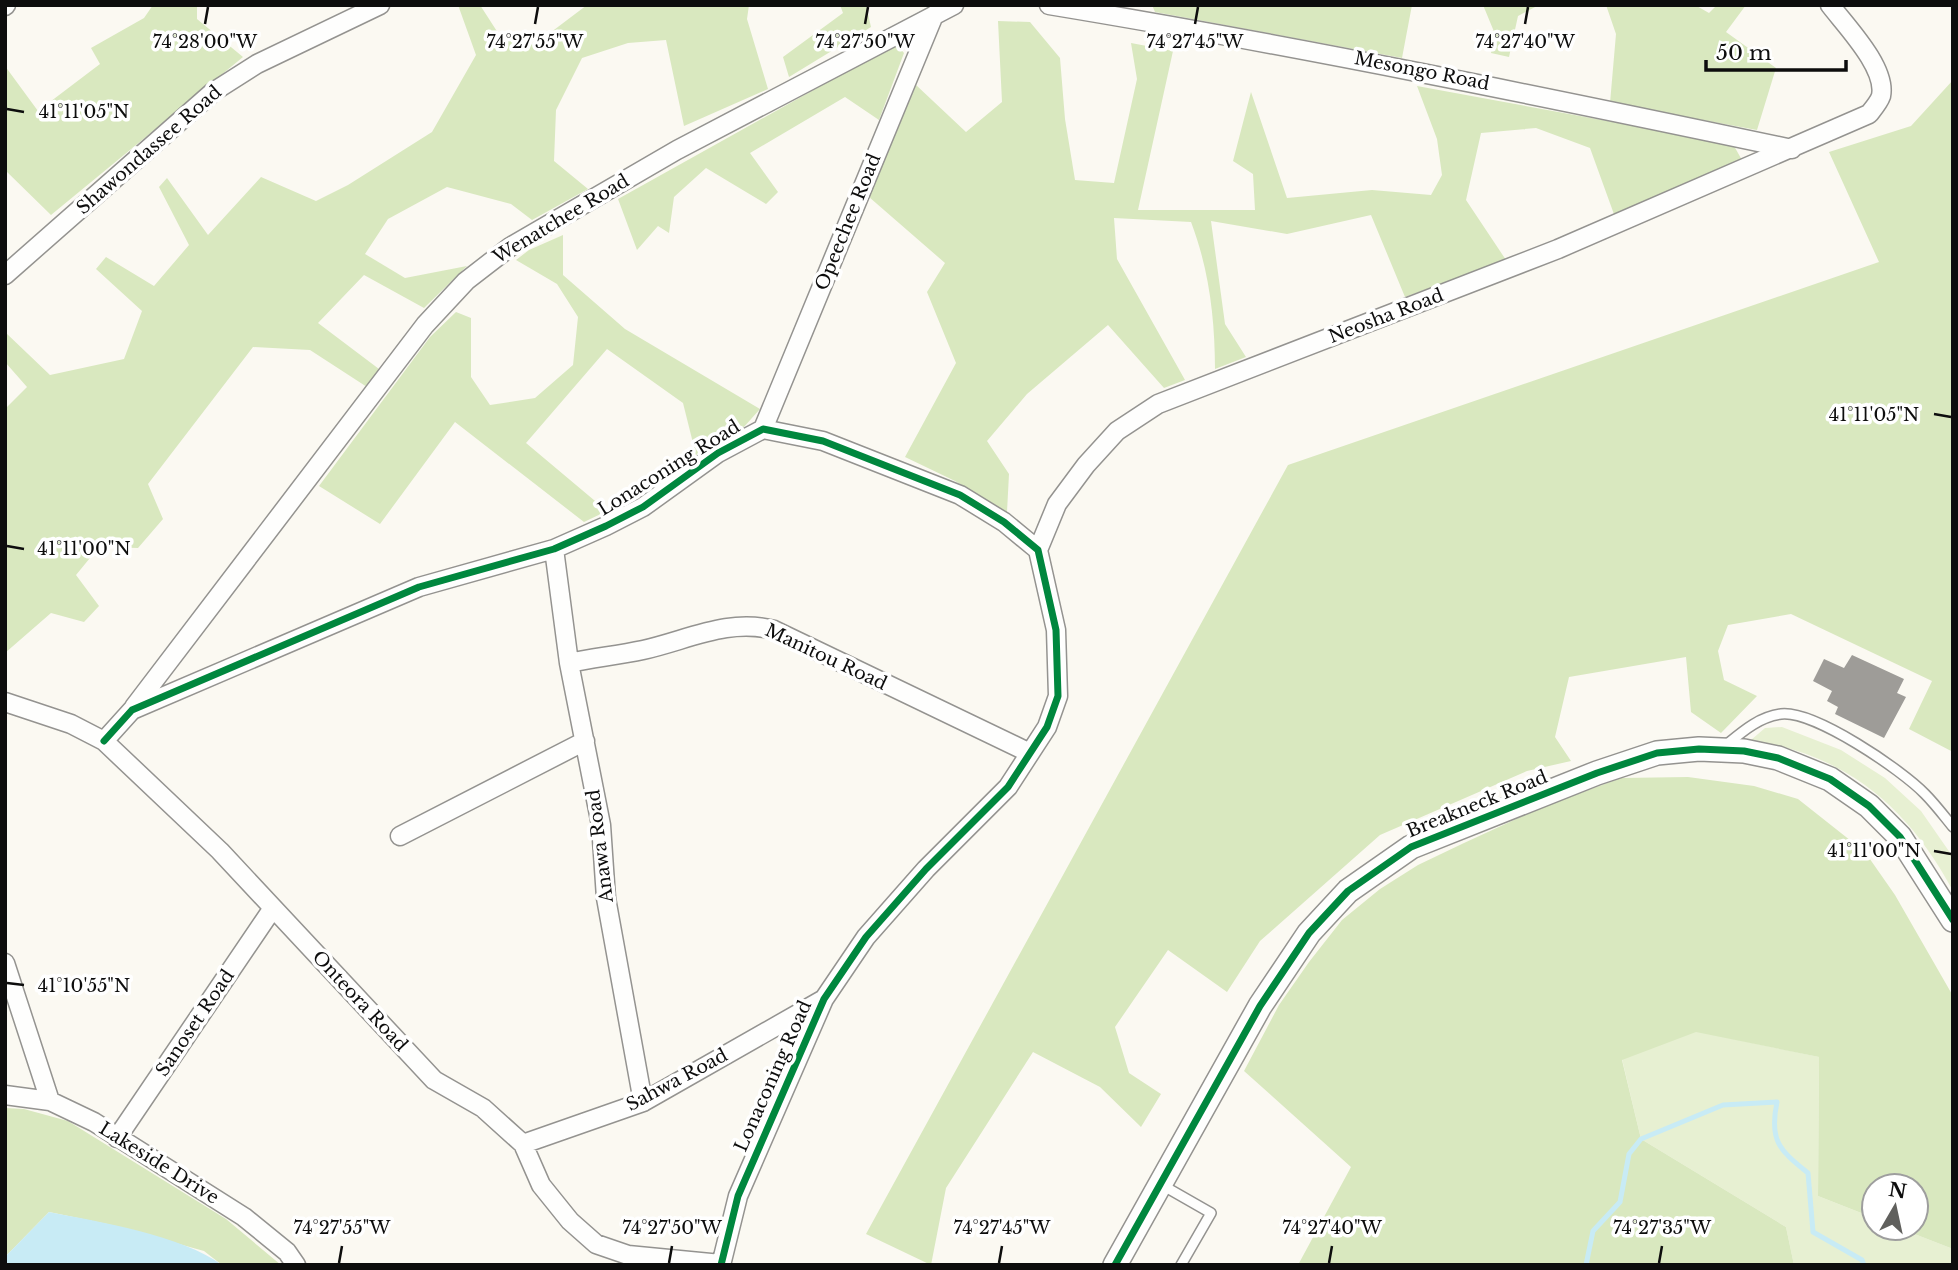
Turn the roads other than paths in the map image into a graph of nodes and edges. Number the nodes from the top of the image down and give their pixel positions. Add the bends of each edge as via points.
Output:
1 (380, 5) edge
2 (954, 5) edge
3 (1049, 5) edge
4 (1830, 5) edge
5 (934, 15) junction
6 (1792, 149) junction
7 (5, 275) edge
8 (763, 429) junction
9 (554, 549) junction
10 (1038, 550) junction
11 (569, 663) junction
12 (5, 702) edge
13 (132, 710) junction
14 (104, 741) junction
15 (584, 741) junction
16 (1719, 750) junction
17 (1030, 753) junction
18 (1953, 827) edge
19 (400, 836) dead end
20 (273, 908) junction
21 (1953, 920) edge
22 (5, 963) edge
23 (824, 999) junction
24 (5, 1095) edge
25 (50, 1101) junction
26 (643, 1102) junction
27 (117, 1138) junction
28 (523, 1144) junction
29 (1161, 1184) junction
30 (721, 1264) edge
31 (296, 1265) edge
32 (1115, 1265) edge
33 (1181, 1265) edge

1 - 7 street, Shawondassee Road via 257,64 213,92
2 - 5 street, Wenatchee Road
3 - 6 street, Mesongo Road via 1400,66
4 - 6 street via 1867,53 1881,81 1881,97 1869,114
5 - 8 street, Opeechee Road
5 - 13 street, Wenatchee Road via 677,150 510,247 466,281 417,335
6 - 10 street, Neosha Road via 1558,249 1158,404 1117,431 1086,465 1057,504
8 - 9 street, Lonaconing Road via 718,453 643,507
8 - 10 street, Lonaconing Road via 823,441 960,495
9 - 11 street, Anawa Road
9 - 13 street, Lonaconing Road via 419,587
10 - 17 street, Lonaconing Road via 1056,631 1058,696 1047,727
11 - 15 street, Anawa Road
11 - 17 street, Manitou Road via 752,624 774,630
12 - 14 street, Onteora Road via 71,724
13 - 14 street, Lonaconing Road
14 - 20 street, Onteora Road
15 - 19 street
15 - 26 street, Anawa Road via 601,825 606,898
16 - 18 lane via 1755,722 1783,713 1811,718 1923,792
16 - 21 street, Breakneck Road via 1778,758 1830,779 1869,806 1900,837
16 - 29 street, Breakneck Road via 1657,754 1597,773 1411,847 1348,891 1308,933 1260,1006
17 - 23 street, Lonaconing Road via 1008,787 866,937
20 - 27 street, Sanoset Road
20 - 28 street, Onteora Road via 434,1080 483,1108
22 - 25 street
23 - 26 street, Sahwa Road
23 - 30 street, Lonaconing Road via 738,1196
24 - 25 street, Lakeside Drive
25 - 27 street, Lakeside Drive
26 - 28 street, Sahwa Road
27 - 31 street, Lakeside Drive via 244,1217
28 - 30 street, Onteora Road via 541,1185 570,1222 596,1244 638,1256
29 - 32 street, Breakneck Road
29 - 33 lane via 1211,1213

